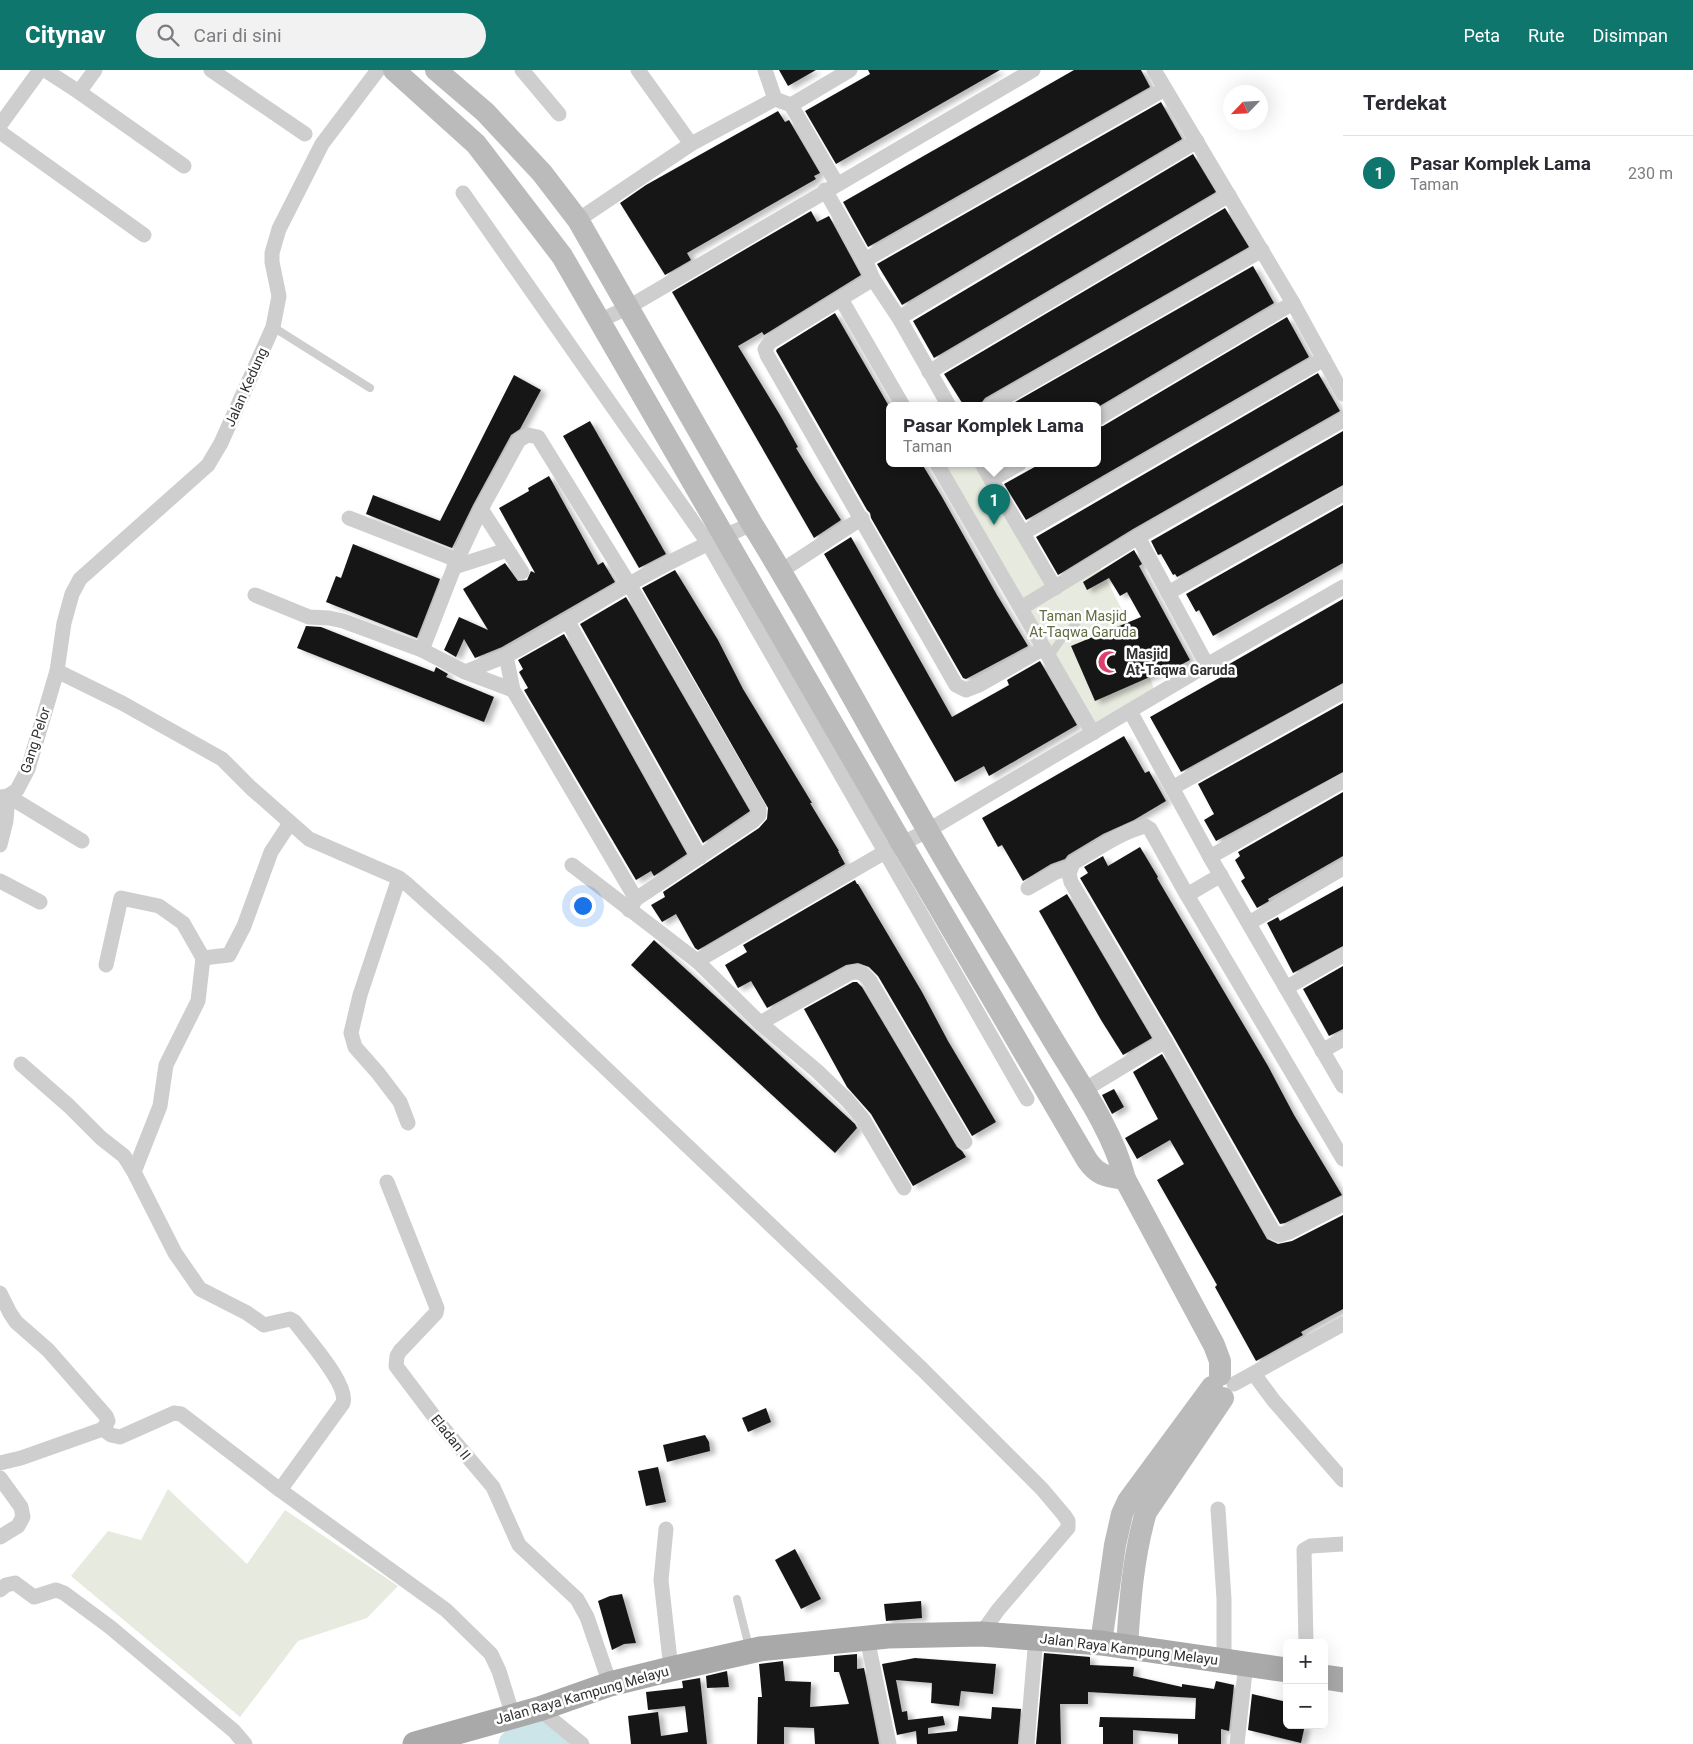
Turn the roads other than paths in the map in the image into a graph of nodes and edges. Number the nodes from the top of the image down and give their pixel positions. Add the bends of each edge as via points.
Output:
1 (40, 70) edge
2 (45, 70) edge
3 (95, 70) edge
4 (211, 70) edge
5 (378, 70) edge
6 (394, 70) edge
7 (436, 70) edge
8 (522, 70) edge
9 (638, 70) edge
10 (765, 70) edge
11 (850, 70) edge
12 (1033, 70) edge
13 (1154, 70) edge
14 (1165, 89) junction
15 (79, 92) junction
16 (775, 99) junction
17 (791, 105) junction
18 (559, 114) dead end
19 (0, 125) edge
20 (0, 132) edge
21 (305, 134) dead end
22 (1197, 141) junction
23 (691, 144) junction
24 (184, 166) dead end
25 (831, 187) junction
26 (463, 193) dead end
27 (1229, 195) junction
28 (578, 220) junction
29 (144, 235) dead end
30 (1262, 250) junction
31 (865, 260) junction
32 (874, 279) junction
33 (841, 300) junction
34 (1294, 303) junction
35 (627, 308) junction
36 (899, 318) junction
37 (598, 321) junction
38 (273, 327) junction
39 (1324, 359) junction
40 (929, 372) junction
41 (370, 388) dead end
42 (1343, 394) edge
43 (901, 402) edge
44 (947, 402) edge
45 (997, 402) edge
46 (1101, 416) edge
47 (1343, 420) edge
48 (939, 467) edge
49 (984, 467) edge
50 (1014, 467) edge
51 (991, 480) junction
52 (1343, 494) edge
53 (481, 509) junction
54 (349, 518) dead end
55 (862, 518) junction
56 (752, 524) junction
57 (1023, 533) junction
58 (1138, 537) junction
59 (716, 539) junction
60 (507, 550) junction
61 (456, 564) junction
62 (781, 571) junction
63 (522, 572) dead end
64 (629, 584) junction
65 (1343, 587) edge
66 (1055, 588) junction
67 (1168, 593) junction
68 (255, 595) dead end
69 (1021, 608) junction
70 (1079, 620) dead end
71 (568, 622) junction
72 (422, 650) junction
73 (1047, 653) junction
74 (506, 656) junction
75 (1207, 665) junction
76 (56, 671) junction
77 (465, 672) junction
78 (513, 690) junction
79 (1343, 692) edge
80 (1130, 711) junction
81 (1093, 733) junction
82 (1343, 781) edge
83 (1172, 788) junction
84 (4, 797) edge
85 (290, 822) junction
86 (927, 831) junction
87 (82, 841) dead end
88 (0, 845) edge
89 (893, 848) junction
90 (700, 856) junction
91 (1210, 857) junction
92 (572, 865) dead end
93 (1070, 868) junction
94 (1343, 868) edge
95 (1221, 875) junction
96 (399, 878) junction
97 (0, 881) edge
98 (1028, 888) dead end
99 (1187, 895) junction
100 (40, 902) dead end
101 (633, 905) junction
102 (1249, 923) junction
103 (1343, 955) edge
104 (202, 958) junction
105 (697, 961) junction
106 (106, 965) dead end
107 (1286, 988) junction
108 (760, 1023) junction
109 (1343, 1039) edge
110 (1165, 1041) junction
111 (1322, 1051) junction
112 (21, 1064) dead end
113 (1343, 1086) edge
114 (1084, 1090) junction
115 (1027, 1099) dead end
116 (408, 1124) dead end
117 (965, 1142) dead end
118 (1343, 1159) edge
119 (134, 1172) junction
120 (1125, 1179) junction
121 (387, 1182) dead end
122 (904, 1188) dead end
123 (1343, 1204) edge
124 (0, 1293) edge
125 (1343, 1324) edge
126 (1254, 1374) junction
127 (1222, 1386) junction
128 (103, 1429) junction
129 (0, 1463) edge
130 (0, 1478) edge
131 (1343, 1480) edge
132 (280, 1490) junction
133 (1218, 1509) dead end
134 (666, 1529) dead end
135 (0, 1537) edge
136 (1343, 1544) edge
137 (2, 1585) edge
138 (737, 1599) dead end
139 (981, 1634) junction
140 (1036, 1637) junction
141 (867, 1638) junction
142 (1306, 1639) edge
143 (1101, 1643) junction
144 (1127, 1647) junction
145 (750, 1651) junction
146 (1235, 1662) junction
147 (671, 1669) junction
148 (1283, 1669) edge
149 (1328, 1678) edge
150 (1343, 1680) edge
151 (610, 1684) junction
152 (539, 1709) junction
153 (513, 1716) junction
154 (426, 1742) edge
155 (245, 1744) edge
156 (582, 1744) edge
157 (889, 1744) edge
158 (1027, 1744) edge
159 (1237, 1744) edge

1 - 19 street
2 - 15 street
3 - 15 street
4 - 21 street
5 - 38 street, Jalan Kedung via 322,144 279,229 272,252 279,296
6 - 37 street via 476,144 562,256
7 - 28 street via 485,112 542,172
8 - 18 street
9 - 23 street
10 - 16 street
11 - 17 street
12 - 25 street
13 - 14 street
14 - 22 street
14 - 31 street
15 - 24 street
16 - 17 street
16 - 23 street
17 - 25 street
20 - 29 street
22 - 27 street
22 - 36 street
23 - 28 street
25 - 31 street
25 - 35 street
26 - 59 street
27 - 30 street
27 - 40 street
28 - 35 street
30 - 34 street
30 - 45 street
31 - 32 street
32 - 33 street
32 - 36 street
33 - 43 street
33 - 55 street via 778,336 765,349
34 - 39 street
34 - 46 street
35 - 37 street
35 - 56 street
36 - 40 street
37 - 59 street
38 - 41 lane
38 - 76 street, Jalan Kedung via 208,465 80,579 64,623
39 - 42 street
39 - 57 street
40 - 44 street
47 - 58 street
48 - 69 street
49 - 51 street
50 - 51 street
51 - 57 street
52 - 67 street
53 - 60 street
53 - 61 street
53 - 64 street via 519,440 528,435 538,437
54 - 61 street
55 - 62 street
55 - 73 street via 960,688 966,690 979,685
56 - 59 street
56 - 62 street
57 - 66 street
58 - 66 street
58 - 67 street
59 - 64 street
59 - 89 street
60 - 61 street
60 - 63 street
61 - 72 street
62 - 86 street
64 - 71 street
64 - 90 street via 758,808 759,815 753,821
65 - 75 street
66 - 69 street
67 - 75 street
68 - 72 street via 310,617 343,621
69 - 73 street
70 - 73 lane
71 - 74 street
71 - 90 street
72 - 77 street
73 - 81 street
74 - 77 street
74 - 78 street
75 - 80 street
76 - 84 street, Gang Pelor via 28,769 17,790
76 - 85 street via 122,703 222,759
77 - 78 street
78 - 101 street
79 - 83 street
80 - 81 street
80 - 83 street
81 - 86 street
82 - 91 street
83 - 91 street
84 - 87 street
84 - 88 street via 6,821
85 - 96 street via 314,841
85 - 104 street via 271,852 244,926 229,955
86 - 89 street
86 - 114 street
89 - 105 street
89 - 115 street
89 - 120 street via 1092,1168 1102,1175
90 - 101 street
91 - 95 street
92 - 101 street
93 - 98 street
93 - 99 street via 1073,863 1118,837 1146,826 1154,834
93 - 110 street via 1071,882
94 - 102 street
95 - 99 street
95 - 102 street
96 - 116 street via 360,995 351,1033 355,1047 400,1102
96 - 139 street via 494,962 902,1349 1036,1482 1068,1521 1068,1528 1062,1536
97 - 100 street
99 - 118 street
101 - 105 street
102 - 107 street
103 - 107 street
104 - 106 street via 183,923 160,906 121,898
104 - 119 street via 198,1001 166,1065 160,1106
105 - 108 street
107 - 111 street
108 - 117 street via 850,973 864,974
108 - 122 street via 847,1100 867,1126
109 - 111 street
110 - 114 street
110 - 123 street via 1273,1231 1279,1235 1289,1232
111 - 113 street
112 - 119 street via 124,1156
114 - 120 street via 1121,1162
119 - 132 street via 175,1253 200,1289 264,1325 286,1319 294,1322 343,1391 340,1409
120 - 127 street via 1214,1346 1220,1361
121 - 151 street, Eladan II via 438,1308 400,1350 396,1366 493,1487 519,1544 577,1599 587,1616
124 - 128 street via 16,1322 48,1350 106,1416 108,1421
125 - 126 street
126 - 127 street
126 - 131 street
127 - 143 street via 1128,1501 1116,1545
127 - 144 street via 1146,1512 1131,1581
128 - 129 street
128 - 132 street via 111,1435 120,1436 174,1413 182,1414
130 - 135 street via 21,1507 23,1517 18,1526
132 - 153 street via 453,1616 496,1661
133 - 146 street via 1224,1599
134 - 147 street via 661,1580
136 - 142 street via 1311,1546 1304,1550
137 - 155 street via 18,1584 34,1597 56,1590 64,1593 118,1633 234,1731
138 - 145 lane
139 - 140 main road, Jalan Raya Kampung Melayu
139 - 141 main road, Jalan Raya Kampung Melayu
140 - 143 main road, Jalan Raya Kampung Melayu
140 - 158 street
141 - 145 main road, Jalan Raya Kampung Melayu
141 - 157 street
143 - 144 main road, Jalan Raya Kampung Melayu
144 - 146 main road, Jalan Raya Kampung Melayu
145 - 147 main road, Jalan Raya Kampung Melayu
146 - 148 main road, Jalan Raya Kampung Melayu
146 - 159 street
147 - 151 main road, Jalan Raya Kampung Melayu
149 - 150 main road
151 - 152 main road, Jalan Raya Kampung Melayu
152 - 153 main road, Jalan Raya Kampung Melayu
152 - 156 street
153 - 154 main road, Jalan Raya Kampung Melayu

